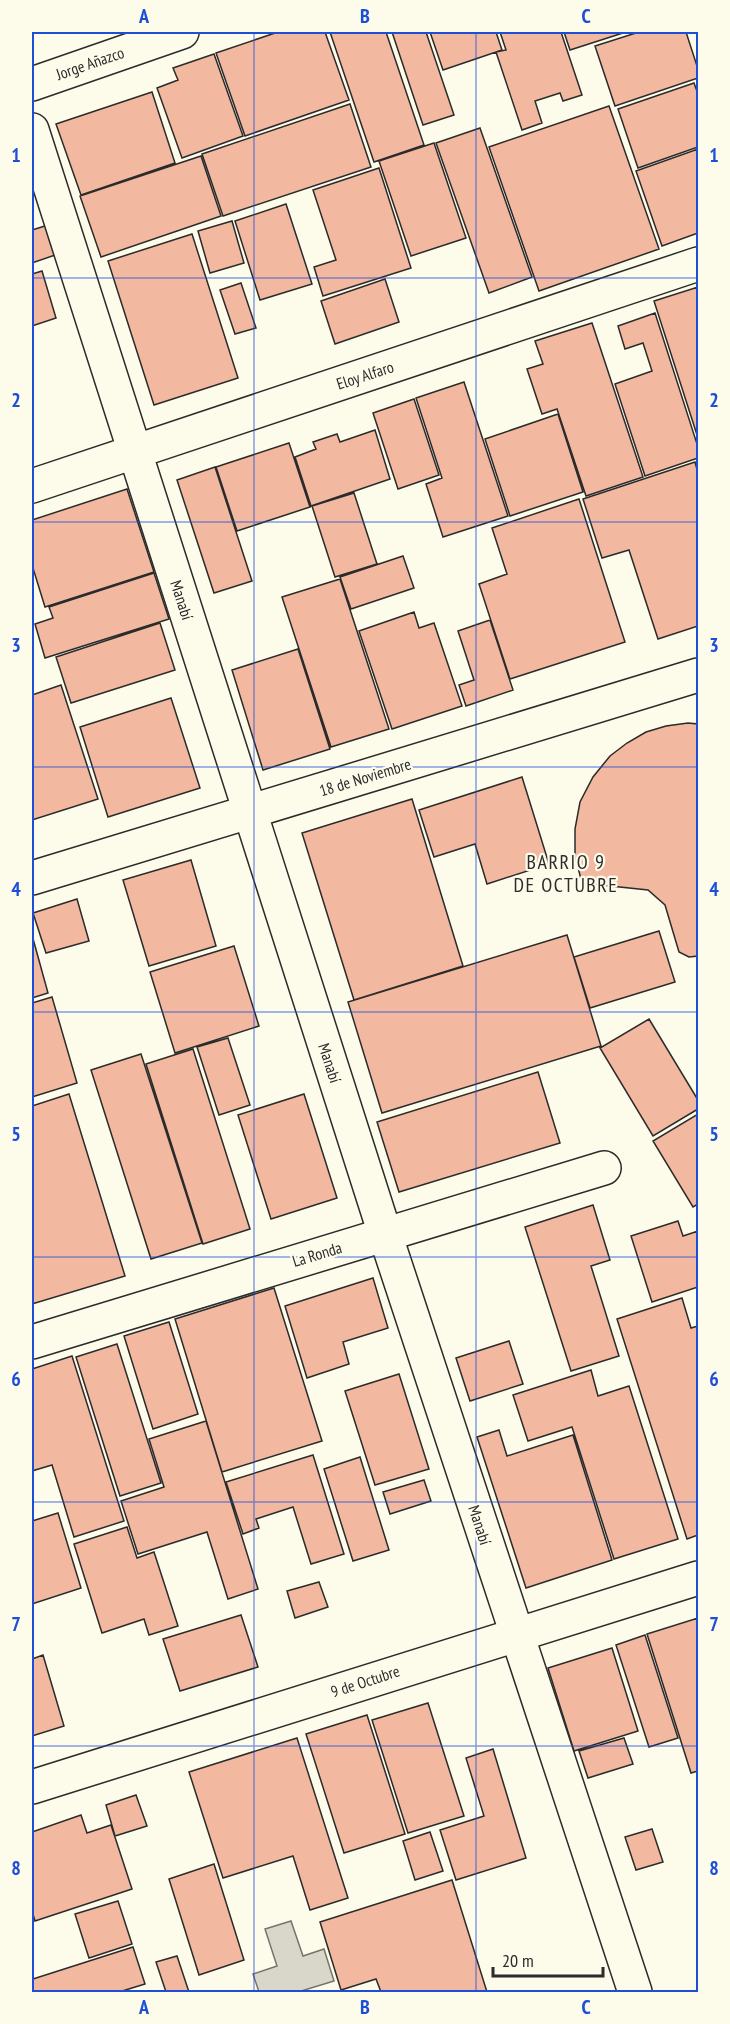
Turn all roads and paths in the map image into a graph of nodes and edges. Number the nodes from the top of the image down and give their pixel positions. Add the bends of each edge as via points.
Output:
1 (182, 32) edge
2 (32, 84) edge
3 (32, 130) edge
4 (699, 264) edge
5 (135, 451) junction
6 (32, 486) edge
7 (699, 675) edge
8 (249, 813) junction
9 (32, 878) edge
10 (604, 1168) dead end
11 (385, 1234) junction
12 (32, 1342) edge
13 (699, 1578) edge
14 (516, 1634) junction
15 (32, 1787) edge
16 (635, 1992) edge

1 - 2 street, Jorge Añazco
3 - 5 street, Manabí
4 - 5 street, Eloy Alfaro
5 - 6 street, Eloy Alfaro
5 - 8 street, Manabí
7 - 8 street, 18 de Noviembre
8 - 9 street, 18 de Noviembre
8 - 11 street, Manabí
10 - 11 street, La Ronda
11 - 12 street, La Ronda
11 - 14 street, Manabí
13 - 14 street, 9 de Octubre
14 - 15 street, 9 de Octubre
14 - 16 street, Manabí

